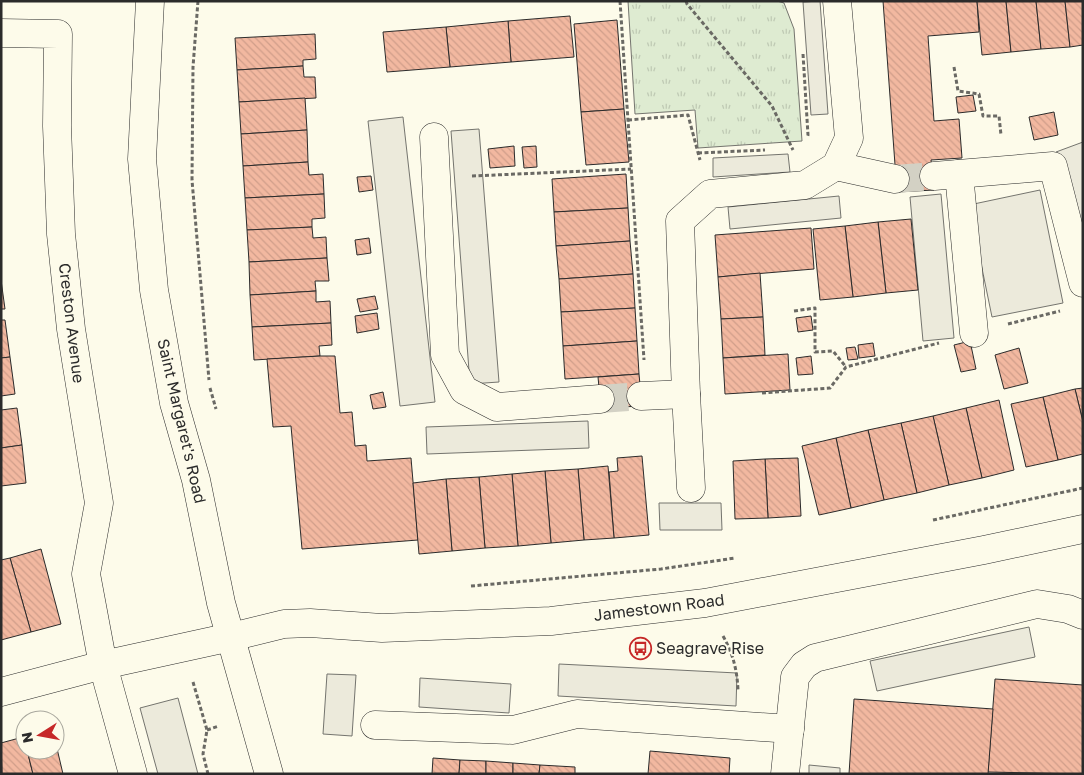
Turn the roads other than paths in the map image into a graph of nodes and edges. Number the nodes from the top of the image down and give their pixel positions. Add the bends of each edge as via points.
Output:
1 (150, 1) edge
2 (837, 1) edge
3 (1, 33) edge
4 (434, 137) dead end
5 (836, 166) junction
6 (895, 179) tunnel mouth
7 (1083, 283) edge
8 (974, 333) road end
9 (686, 394) junction
10 (644, 396) tunnel mouth
11 (600, 399) tunnel mouth
12 (691, 488) dead end
13 (1083, 529) edge
14 (1083, 615) edge
15 (231, 637) junction
16 (104, 665) junction
17 (1, 692) edge
18 (375, 725) dead end
19 (790, 729) junction
20 (133, 774) edge
21 (269, 774) edge
22 (785, 774) edge

1 - 15 street, Saint Margaret's Road via 142,159 154,290 174,403 196,480
2 - 5 street via 848,138
3 - 16 street, Creston Avenue via 58,34 61,234 71,329 99,503 86,574
4 - 11 street via 445,355 464,390 497,407
5 - 6 street
5 - 9 street via 805,185 710,194 680,221
7 - 8 street via 1054,166 946,175
9 - 10 street
9 - 12 street
13 - 15 street, Jamestown Road via 705,603 551,620 382,628 284,624
14 - 19 street via 1037,604 815,658 795,677
15 - 16 street, Jamestown Road
15 - 21 street, Saint Margaret's Road
16 - 17 street, Jamestown Road
16 - 20 street
18 - 19 street via 513,730 577,714
19 - 22 street

